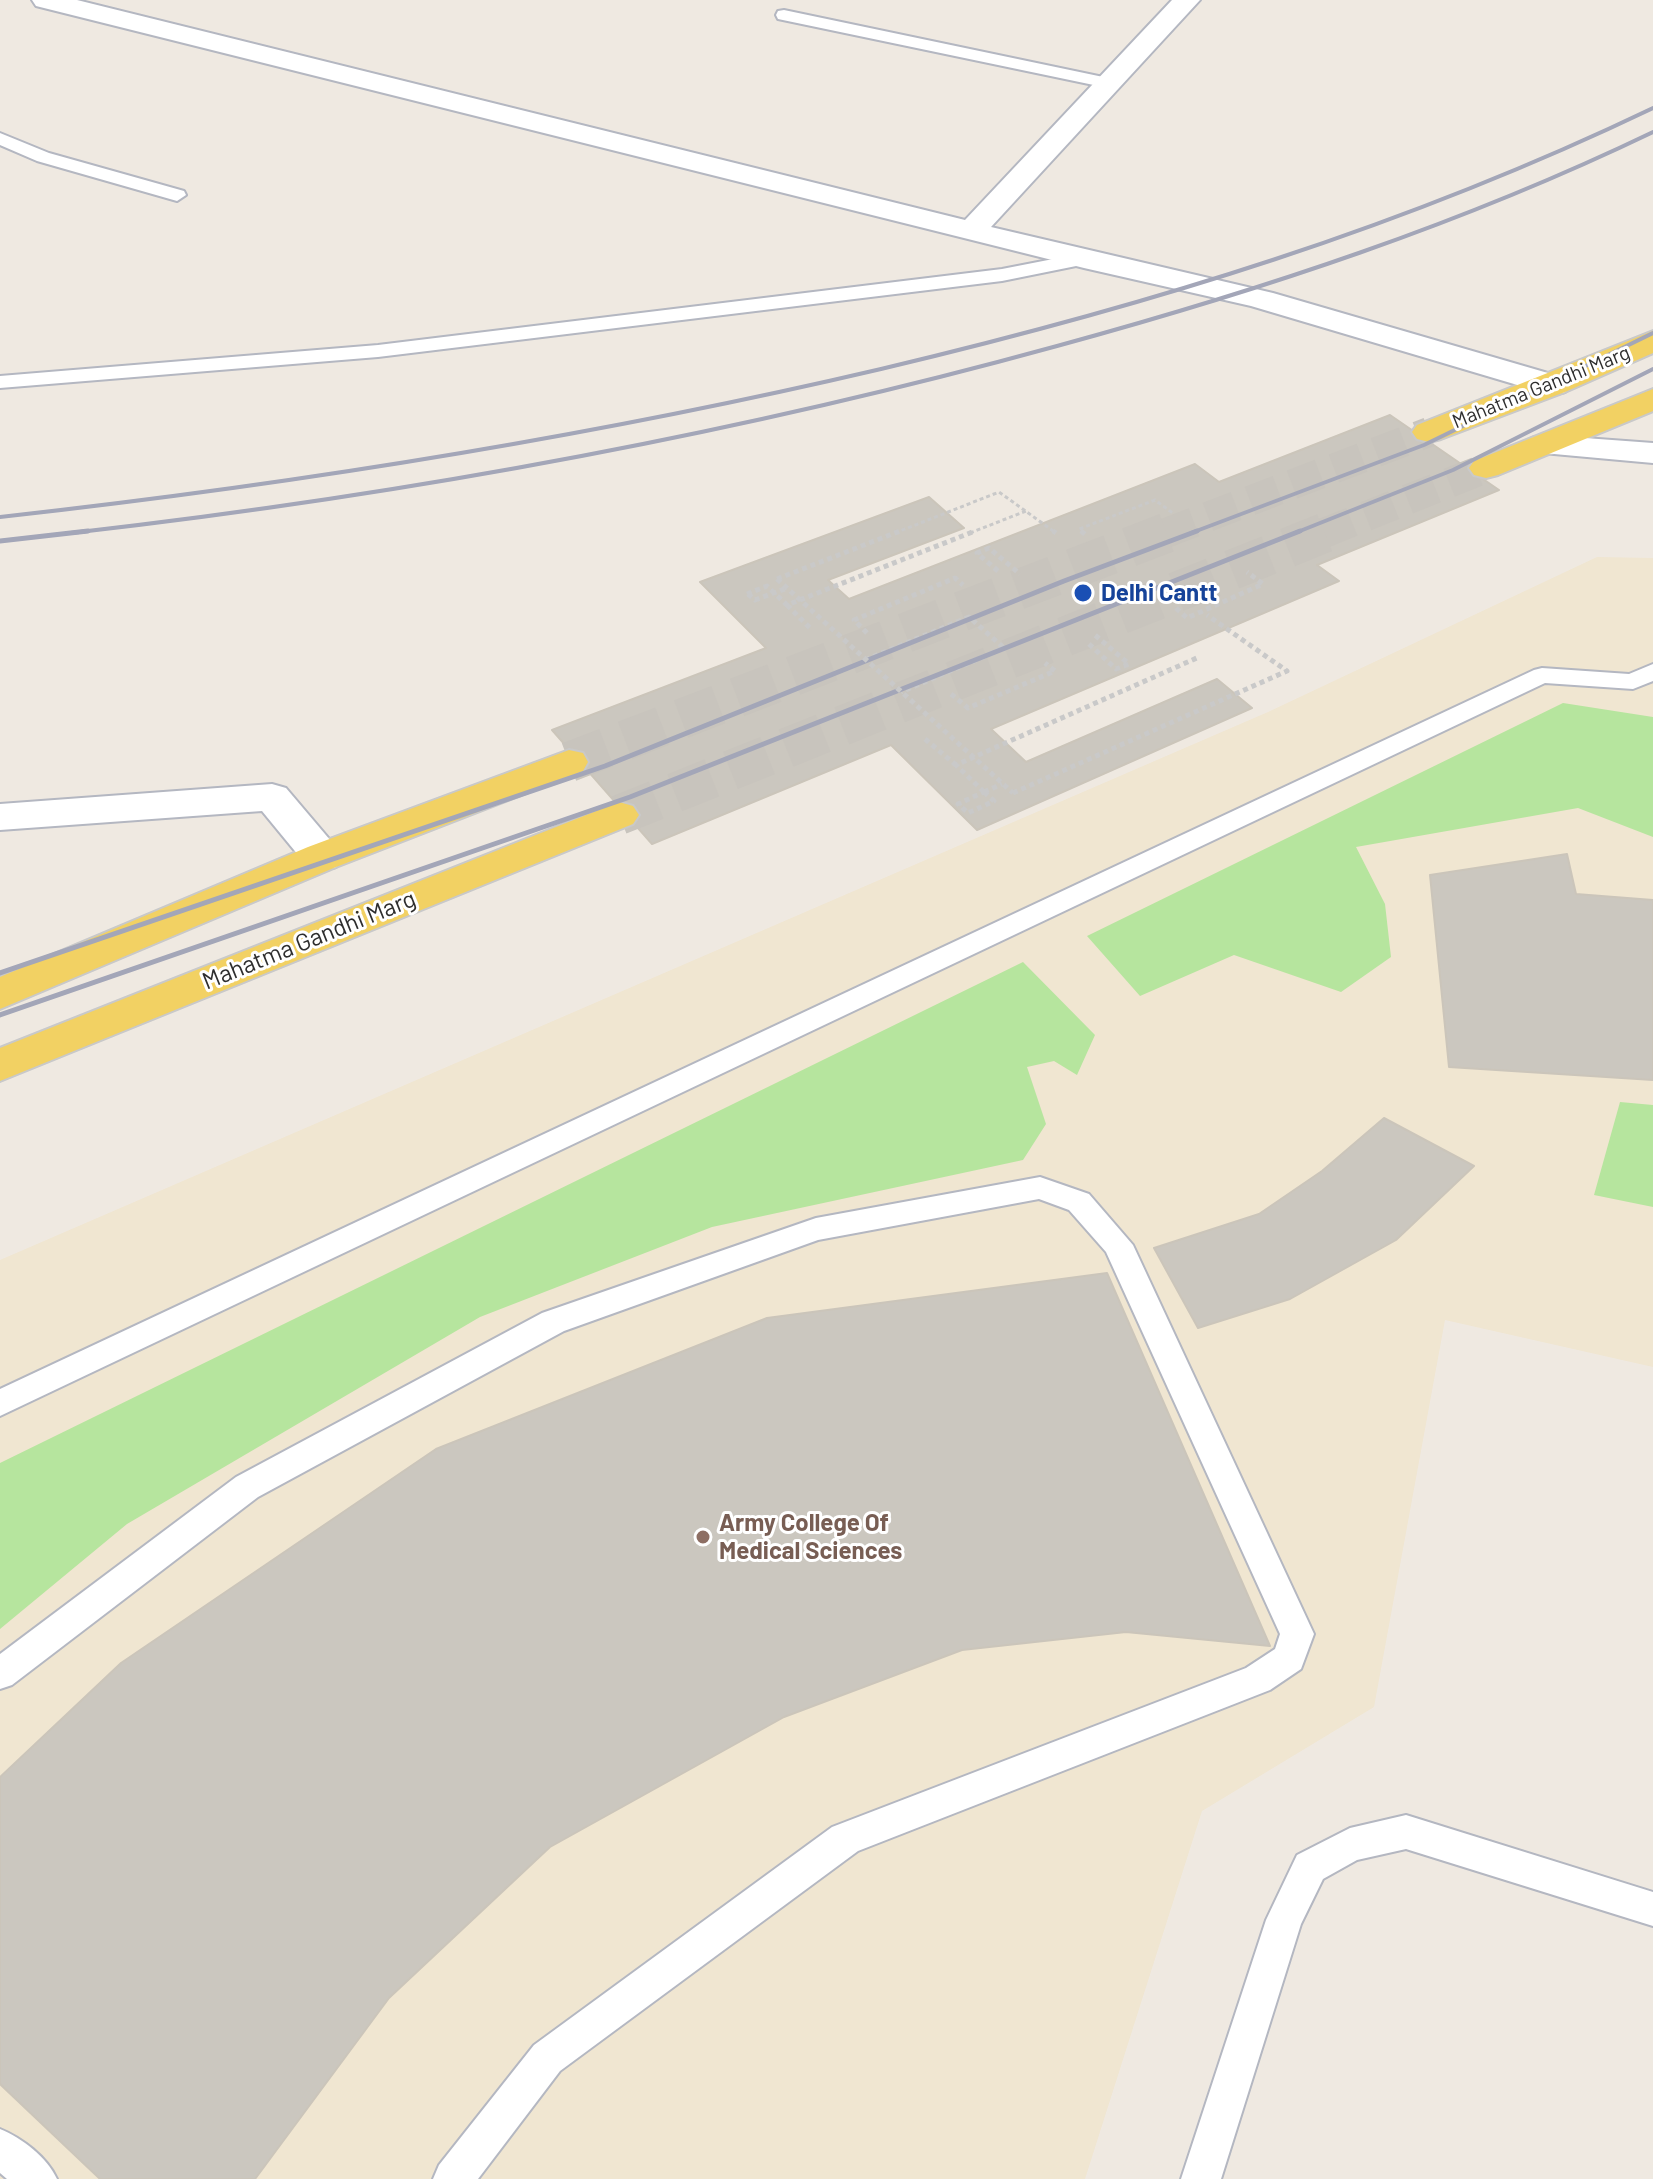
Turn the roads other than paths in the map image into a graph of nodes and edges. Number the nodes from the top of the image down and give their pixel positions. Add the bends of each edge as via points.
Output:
1 (45, 0) edge
2 (1187, 0) edge
3 (784, 15) dead end
4 (1108, 83) junction
5 (0, 138) edge
6 (177, 195) dead end
7 (971, 231) junction
8 (1084, 259) junction
9 (1653, 341) edge
10 (0, 382) edge
11 (1553, 385) junction
12 (1653, 399) edge
13 (1429, 432) tunnel mouth
14 (1544, 445) junction
15 (1653, 453) edge
16 (1486, 468) tunnel mouth
17 (1646, 681) edge
18 (569, 762) tunnel mouth
19 (619, 815) tunnel mouth
20 (0, 817) edge
21 (322, 857) junction
22 (0, 994) edge
23 (0, 1065) edge
24 (0, 1403) edge
25 (0, 1674) edge
26 (1653, 1909) edge
27 (0, 2148) edge
28 (37, 2179) edge
29 (453, 2179) edge
30 (1201, 2179) edge

1 - 7 street
2 - 4 street
3 - 4 lane
4 - 7 street
5 - 6 lane via 43,157
7 - 8 street
8 - 10 lane via 1002,275 378,351
8 - 11 street via 1278,303
9 - 11 main road, Mahatma Gandhi Marg
11 - 13 main road, Mahatma Gandhi Marg
12 - 14 main road
14 - 15 street
14 - 16 main road
17 - 24 lane via 1542,675
18 - 21 main road
19 - 23 main road, Mahatma Gandhi Marg
20 - 21 street via 272,797
21 - 22 main road
25 - 29 lane via 247,1487 553,1322 816,1229 1040,1188 1079,1202 1118,1245 1297,1634 1289,1658 1258,1679 845,1839 547,2058
26 - 30 lane via 1406,1832 1350,1845 1310,1867 1284,1920
27 - 28 lane

